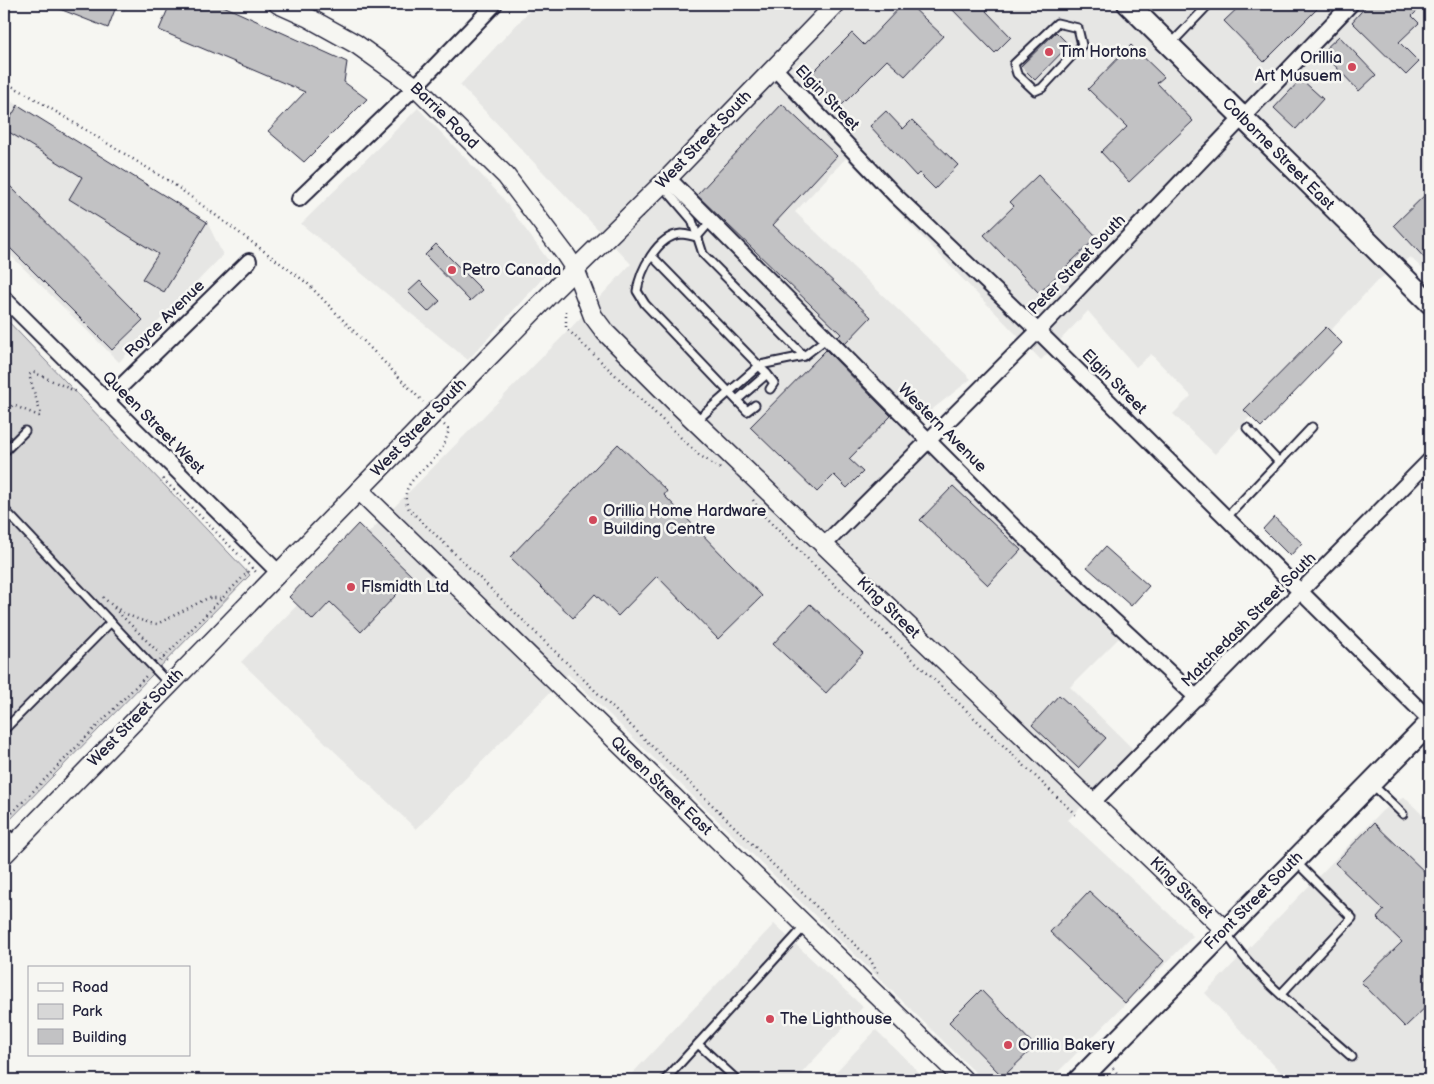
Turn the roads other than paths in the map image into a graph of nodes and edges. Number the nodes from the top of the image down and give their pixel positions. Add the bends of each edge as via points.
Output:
1 (278, 4) edge
2 (495, 4) edge
3 (836, 4) edge
4 (1128, 4) edge
5 (1209, 4) edge
6 (1351, 4) edge
7 (1078, 28) joint
8 (1170, 45) junction
9 (774, 68) junction
10 (416, 87) junction
11 (1242, 118) junction
12 (665, 181) junction
13 (298, 199) dead end
14 (710, 222) junction
15 (697, 237) junction
16 (652, 256) junction
17 (249, 261) dead end
18 (575, 269) junction
19 (4, 298) edge
20 (1430, 302) edge
21 (1038, 332) junction
22 (826, 339) junction
23 (804, 356) junction
24 (760, 366) junction
25 (767, 374) junction
26 (770, 389) dead end
27 (728, 392) junction
28 (737, 400) junction
29 (106, 401) junction
30 (755, 405) dead end
31 (696, 421) junction
32 (1312, 427) dead end
33 (1246, 428) dead end
34 (25, 431) dead end
35 (929, 439) junction
36 (4, 452) edge
37 (1430, 460) edge
38 (1279, 462) junction
39 (359, 490) junction
40 (4, 509) edge
41 (1226, 518) junction
42 (824, 546) junction
43 (279, 573) junction
44 (1301, 593) junction
45 (111, 622) junction
46 (174, 679) junction
47 (1197, 698) junction
48 (1430, 722) edge
49 (4, 730) edge
50 (1371, 782) junction
51 (1092, 803) junction
52 (1404, 814) dead end
53 (10, 836) edge
54 (4, 855) edge
55 (1294, 860) junction
56 (805, 926) junction
57 (1224, 930) junction
58 (1282, 994) junction
59 (698, 1044) junction
60 (1352, 1057) dead end
61 (664, 1080) edge
62 (736, 1080) edge
63 (964, 1080) edge
64 (1078, 1080) edge

1 - 10 street, Barrie Road via 356,44
2 - 10 street
3 - 9 street, West Street South
4 - 8 main road, Colborne Street East
5 - 8 lane
6 - 11 street, Peter Street South
7 - 7 lane via 1057,23 1014,64 1015,72 1032,90 1042,88 1080,49
8 - 11 main road, Colborne Street East
9 - 12 street, West Street South
9 - 21 street, Elgin Street via 895,195
10 - 13 street
10 - 18 street, Barrie Road via 506,176
11 - 20 main road, Colborne Street East
11 - 21 street, Peter Street South
12 - 14 street, Western Avenue
12 - 15 lane via 692,220
12 - 18 street, West Street South
14 - 15 lane
14 - 22 street, Western Avenue
15 - 16 lane via 680,234 665,242
15 - 23 lane via 703,254
16 - 24 lane
16 - 27 lane via 637,291 645,304
17 - 29 street, Royce Avenue
18 - 31 street, King Street via 594,316 605,332
18 - 39 street, West Street South
19 - 29 street, Queen Street West
21 - 35 street, Peter Street South
21 - 41 street, Elgin Street
22 - 23 lane
22 - 35 street, Western Avenue
23 - 24 lane
24 - 25 lane
24 - 27 lane
25 - 26 lane via 774,384
25 - 28 lane
27 - 28 lane
27 - 31 lane
28 - 30 lane via 747,411
29 - 43 street, Queen Street West
31 - 42 street, King Street
32 - 38 lane
33 - 38 lane
34 - 36 lane
35 - 42 street, Peter Street South
35 - 47 street, Western Avenue via 1023,536
37 - 44 street, Matchedash Street South
38 - 41 lane
39 - 43 street, West Street South
39 - 56 street, Queen Street East
40 - 45 lane
41 - 44 street, Elgin Street
42 - 51 street, King Street
43 - 46 street, West Street South
44 - 47 street, Matchedash Street South
44 - 48 street, Elgin Street
45 - 46 lane via 154,667
45 - 49 lane
46 - 53 street, West Street South
47 - 51 street, Matchedash Street South
48 - 50 main road, Front Street South
50 - 52 lane
50 - 55 main road, Front Street South
51 - 57 street, King Street
53 - 54 street, West Street South
55 - 57 main road, Front Street South
55 - 58 lane via 1352,918
56 - 59 lane
56 - 63 street, Queen Street East
57 - 58 lane via 1235,946
57 - 64 main road, Front Street South
58 - 60 lane
59 - 61 lane
59 - 62 lane

